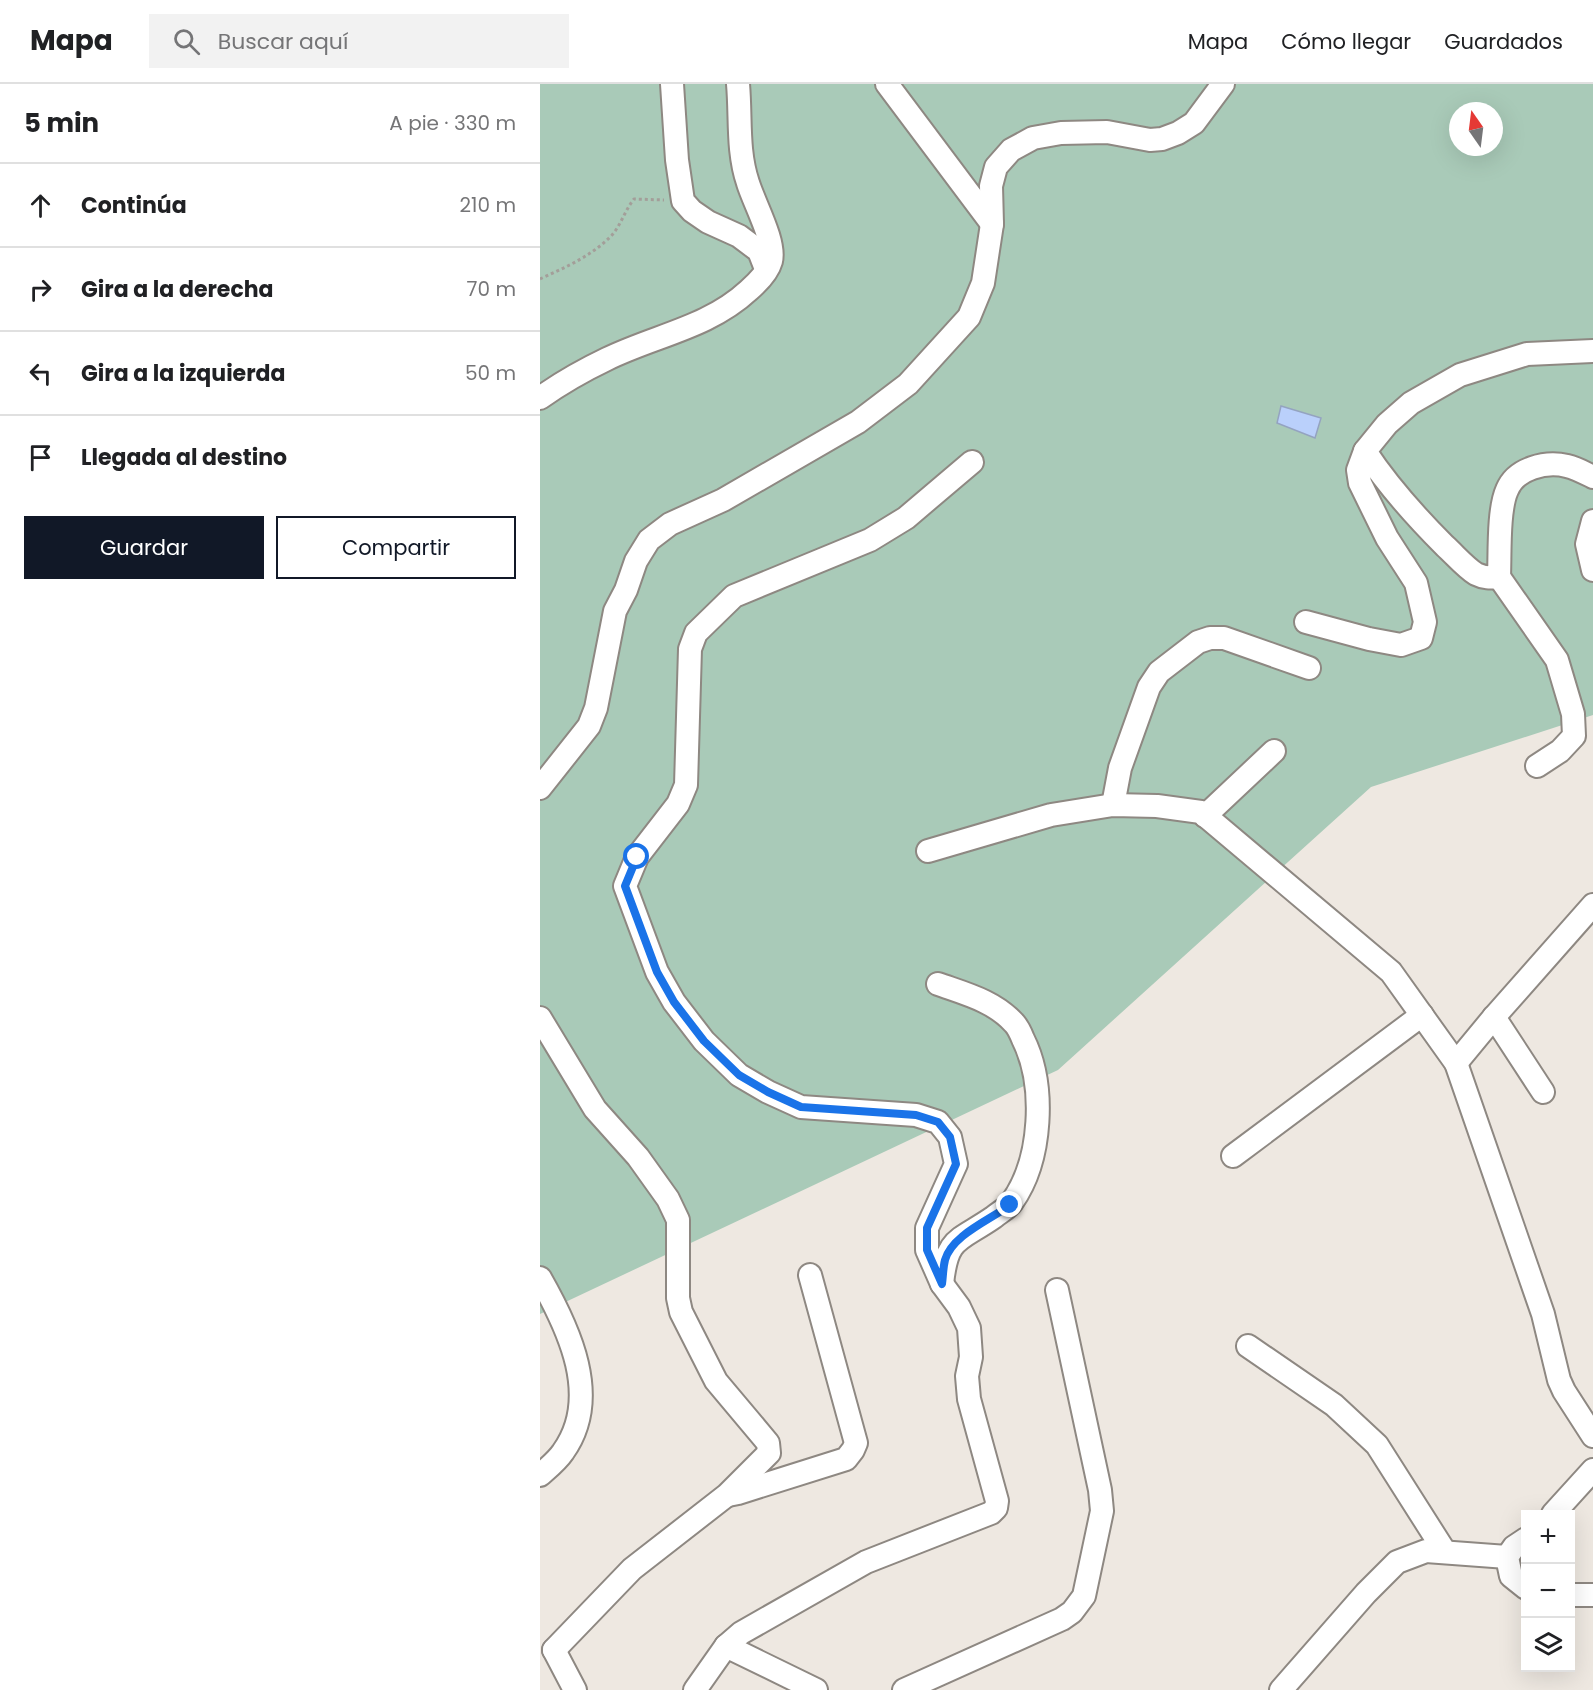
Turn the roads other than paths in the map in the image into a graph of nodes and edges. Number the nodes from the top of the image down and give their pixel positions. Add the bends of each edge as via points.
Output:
1 (672, 84) edge
2 (738, 84) edge
3 (887, 84) edge
4 (1223, 84) edge
5 (992, 224) junction
6 (766, 269) junction
7 (1593, 351) edge
8 (540, 398) edge
9 (1365, 451) junction
10 (972, 462) dead end
11 (1593, 477) edge
12 (1593, 521) edge
13 (1593, 570) edge
14 (1499, 578) junction
15 (1306, 622) dead end
16 (1309, 668) dead end
17 (1274, 752) dead end
18 (1537, 766) dead end
19 (540, 788) edge
20 (1113, 805) junction
21 (1205, 816) junction
22 (928, 851) dead end
23 (1593, 906) edge
24 (938, 984) dead end
25 (1422, 1015) junction
26 (1494, 1017) junction
27 (540, 1018) edge
28 (1456, 1064) junction
29 (1543, 1092) dead end
30 (1233, 1155) dead end
31 (810, 1275) dead end
32 (540, 1278) edge
33 (942, 1284) junction
34 (1057, 1290) dead end
35 (1248, 1346) dead end
36 (1593, 1437) edge
37 (1593, 1470) edge
38 (540, 1475) edge
39 (727, 1495) junction
40 (1557, 1510) edge
41 (1521, 1542) edge
42 (1445, 1552) junction
43 (1507, 1557) junction
44 (1521, 1584) edge
45 (1575, 1595) edge
46 (1593, 1595) edge
47 (726, 1646) junction
48 (547, 1649) edge
49 (575, 1690) edge
50 (695, 1690) edge
51 (816, 1690) edge
52 (904, 1690) edge
53 (1281, 1690) edge

1 - 6 street via 682,201 759,251
2 - 6 street via 740,143 747,181 769,237 771,261
3 - 5 street
4 - 5 street via 1194,123 1169,137 1150,140 1107,132 1061,133 1033,138 1011,150 996,167
5 - 19 street via 983,283 969,317 908,384 858,422 723,500 670,524 649,540 615,611 589,726
6 - 8 street via 759,281 718,315 607,358
7 - 9 street via 1527,354 1460,375 1411,403
9 - 14 street via 1391,488 1459,559 1476,574
9 - 15 street via 1358,470 1360,483 1387,538 1416,583 1425,622 1421,638 1401,645
10 - 33 street via 906,518 870,540 734,596 696,633 690,649 686,785 678,804 637,857 625,886 648,951 674,1002 704,1041 739,1075 801,1107 916,1115 938,1122 950,1137 956,1164 927,1228 927,1250
11 - 14 street via 1568,466 1550,465 1516,476 1503,501
12 - 13 street via 1587,544
14 - 18 street via 1557,660 1573,714 1574,736
16 - 20 street via 1224,638 1198,642 1159,672 1149,687 1120,768
17 - 21 street
20 - 21 street via 1156,806 1202,812
20 - 22 street via 1051,815
21 - 25 street via 1391,972
23 - 26 street
24 - 33 street via 989,1002 1016,1024 1034,1068 1038,1101 1035,1144 1021,1187 1010,1205 952,1246 945,1260
25 - 28 street
25 - 30 street
26 - 28 street
26 - 29 street
27 - 39 street via 594,1109 638,1157 668,1199 678,1220 681,1312 716,1381 768,1443 769,1453
28 - 36 street via 1543,1314 1559,1380
31 - 39 street via 856,1443 846,1459
32 - 38 street via 575,1351 581,1397 578,1426 563,1454
33 - 47 street via 969,1328 969,1399 998,1501 996,1508 866,1562 741,1633
34 - 52 street via 1102,1511 1084,1596 1062,1619
35 - 42 street via 1334,1405 1377,1446
37 - 40 street
39 - 48 street via 632,1569
41 - 43 street
42 - 43 street
42 - 53 street via 1426,1551 1397,1562
43 - 44 street via 1511,1576
45 - 46 street
47 - 50 street
47 - 51 street
48 - 49 street

